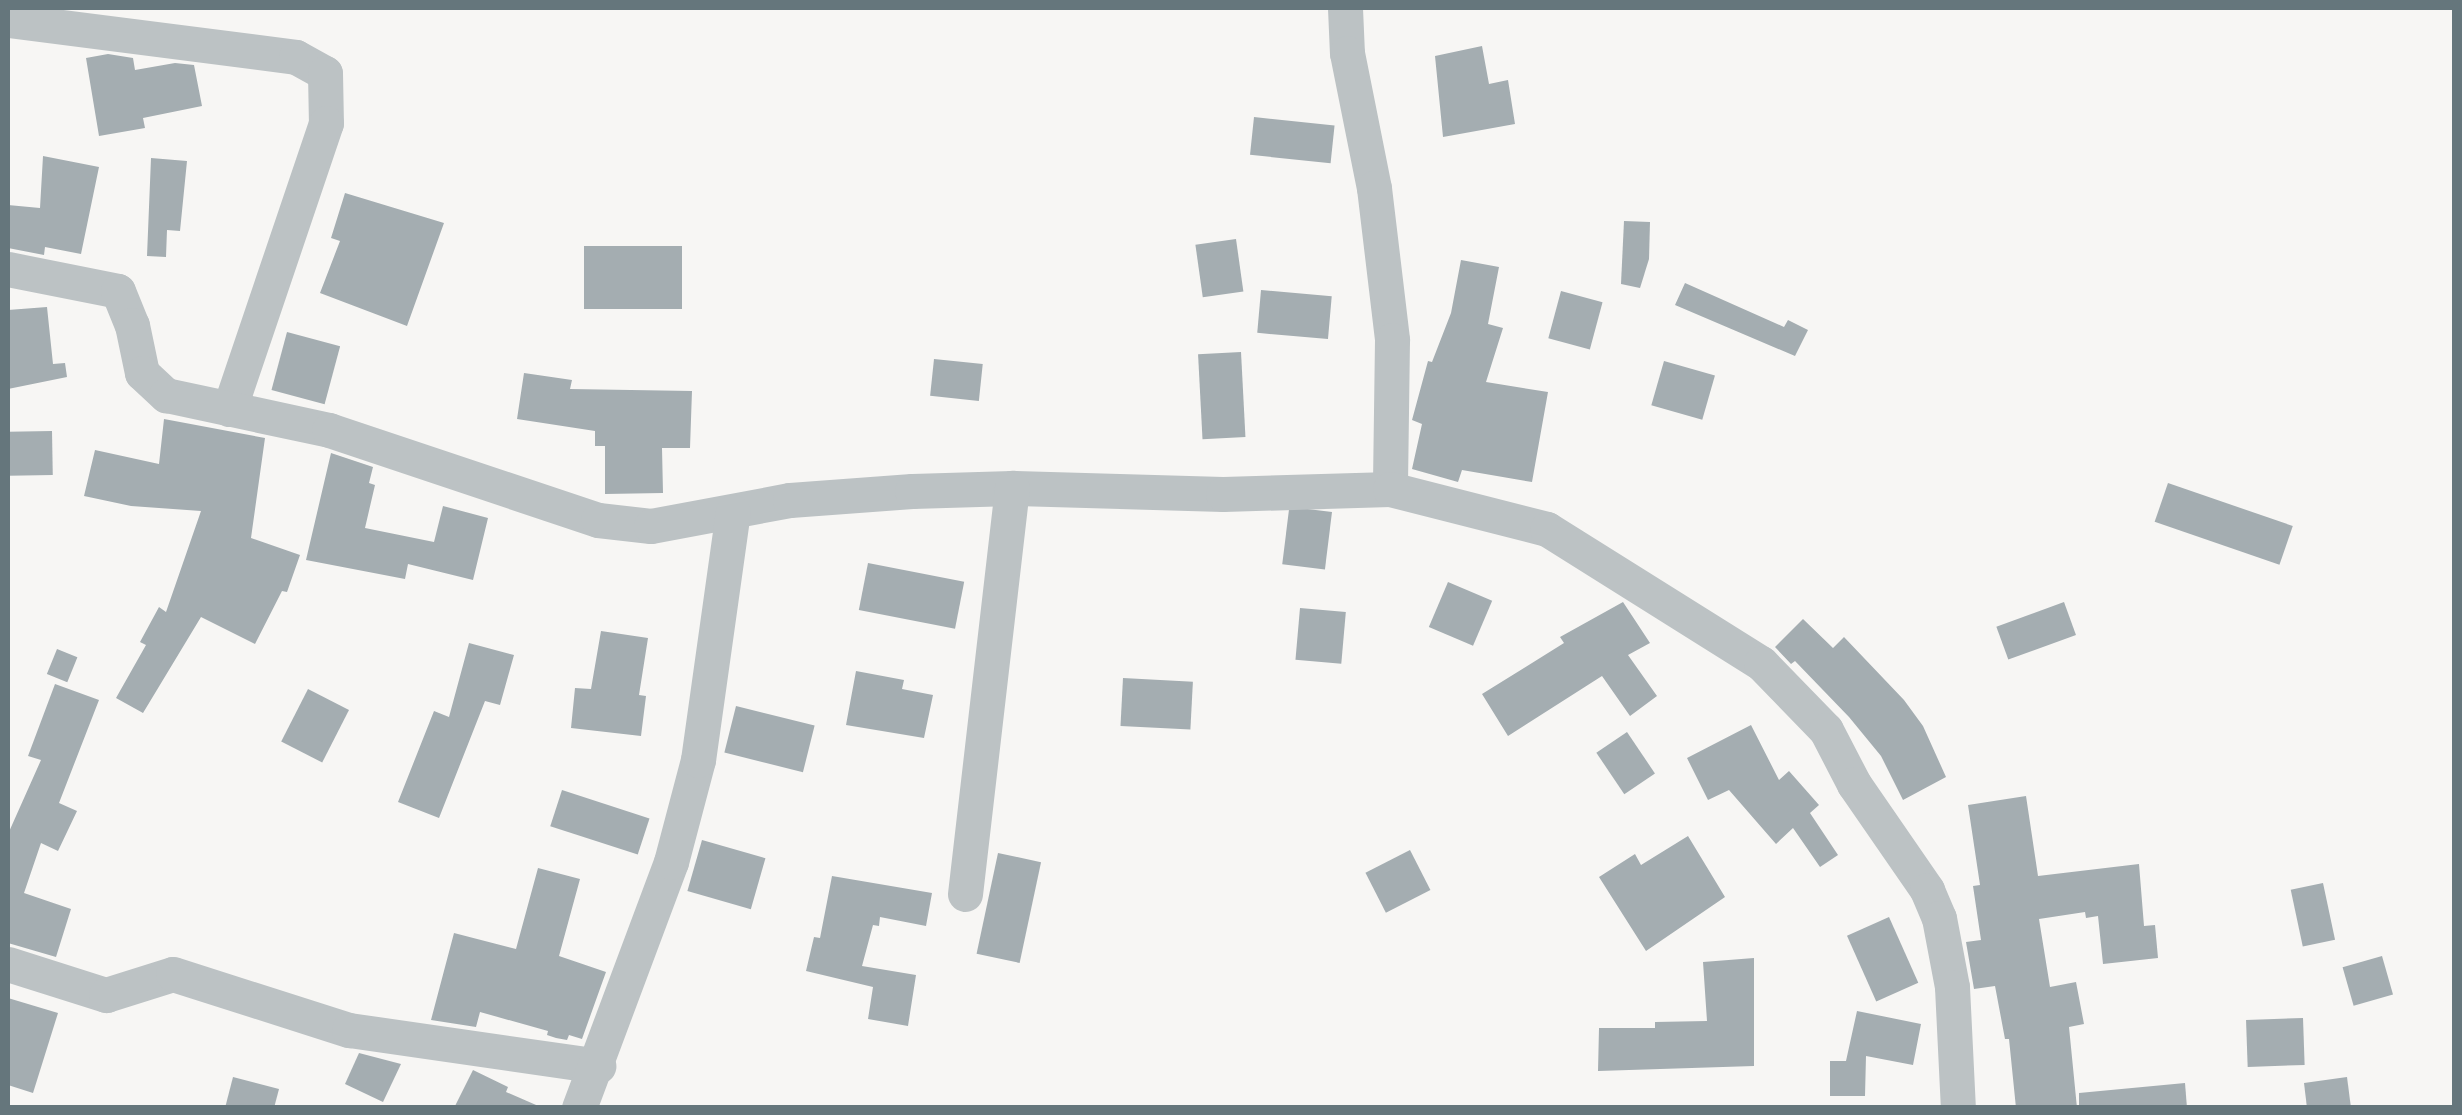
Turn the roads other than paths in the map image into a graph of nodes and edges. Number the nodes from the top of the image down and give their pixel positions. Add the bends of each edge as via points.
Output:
1 (1345, 8) edge
2 (8, 20) edge
3 (8, 268) edge
4 (229, 408) junction
5 (1012, 488) junction
6 (1390, 489) junction
7 (732, 512) junction
8 (965, 894) dead end
9 (8, 964) edge
10 (598, 1066) junction
11 (578, 1108) edge
12 (1958, 1108) edge

1 - 6 street via 1392,340
2 - 4 street via 296,57 325,72 326,123
3 - 4 street via 118,291 142,373 152,386
4 - 7 street via 329,430 598,520 651,526
5 - 6 street via 1223,494
5 - 7 street via 790,500
5 - 8 street
6 - 12 street via 1547,529 1696,618 1793,693 1826,730 1854,784 1927,890 1952,987
7 - 10 street via 698,760 671,862
9 - 10 street via 106,995 172,974 350,1030
10 - 11 street

